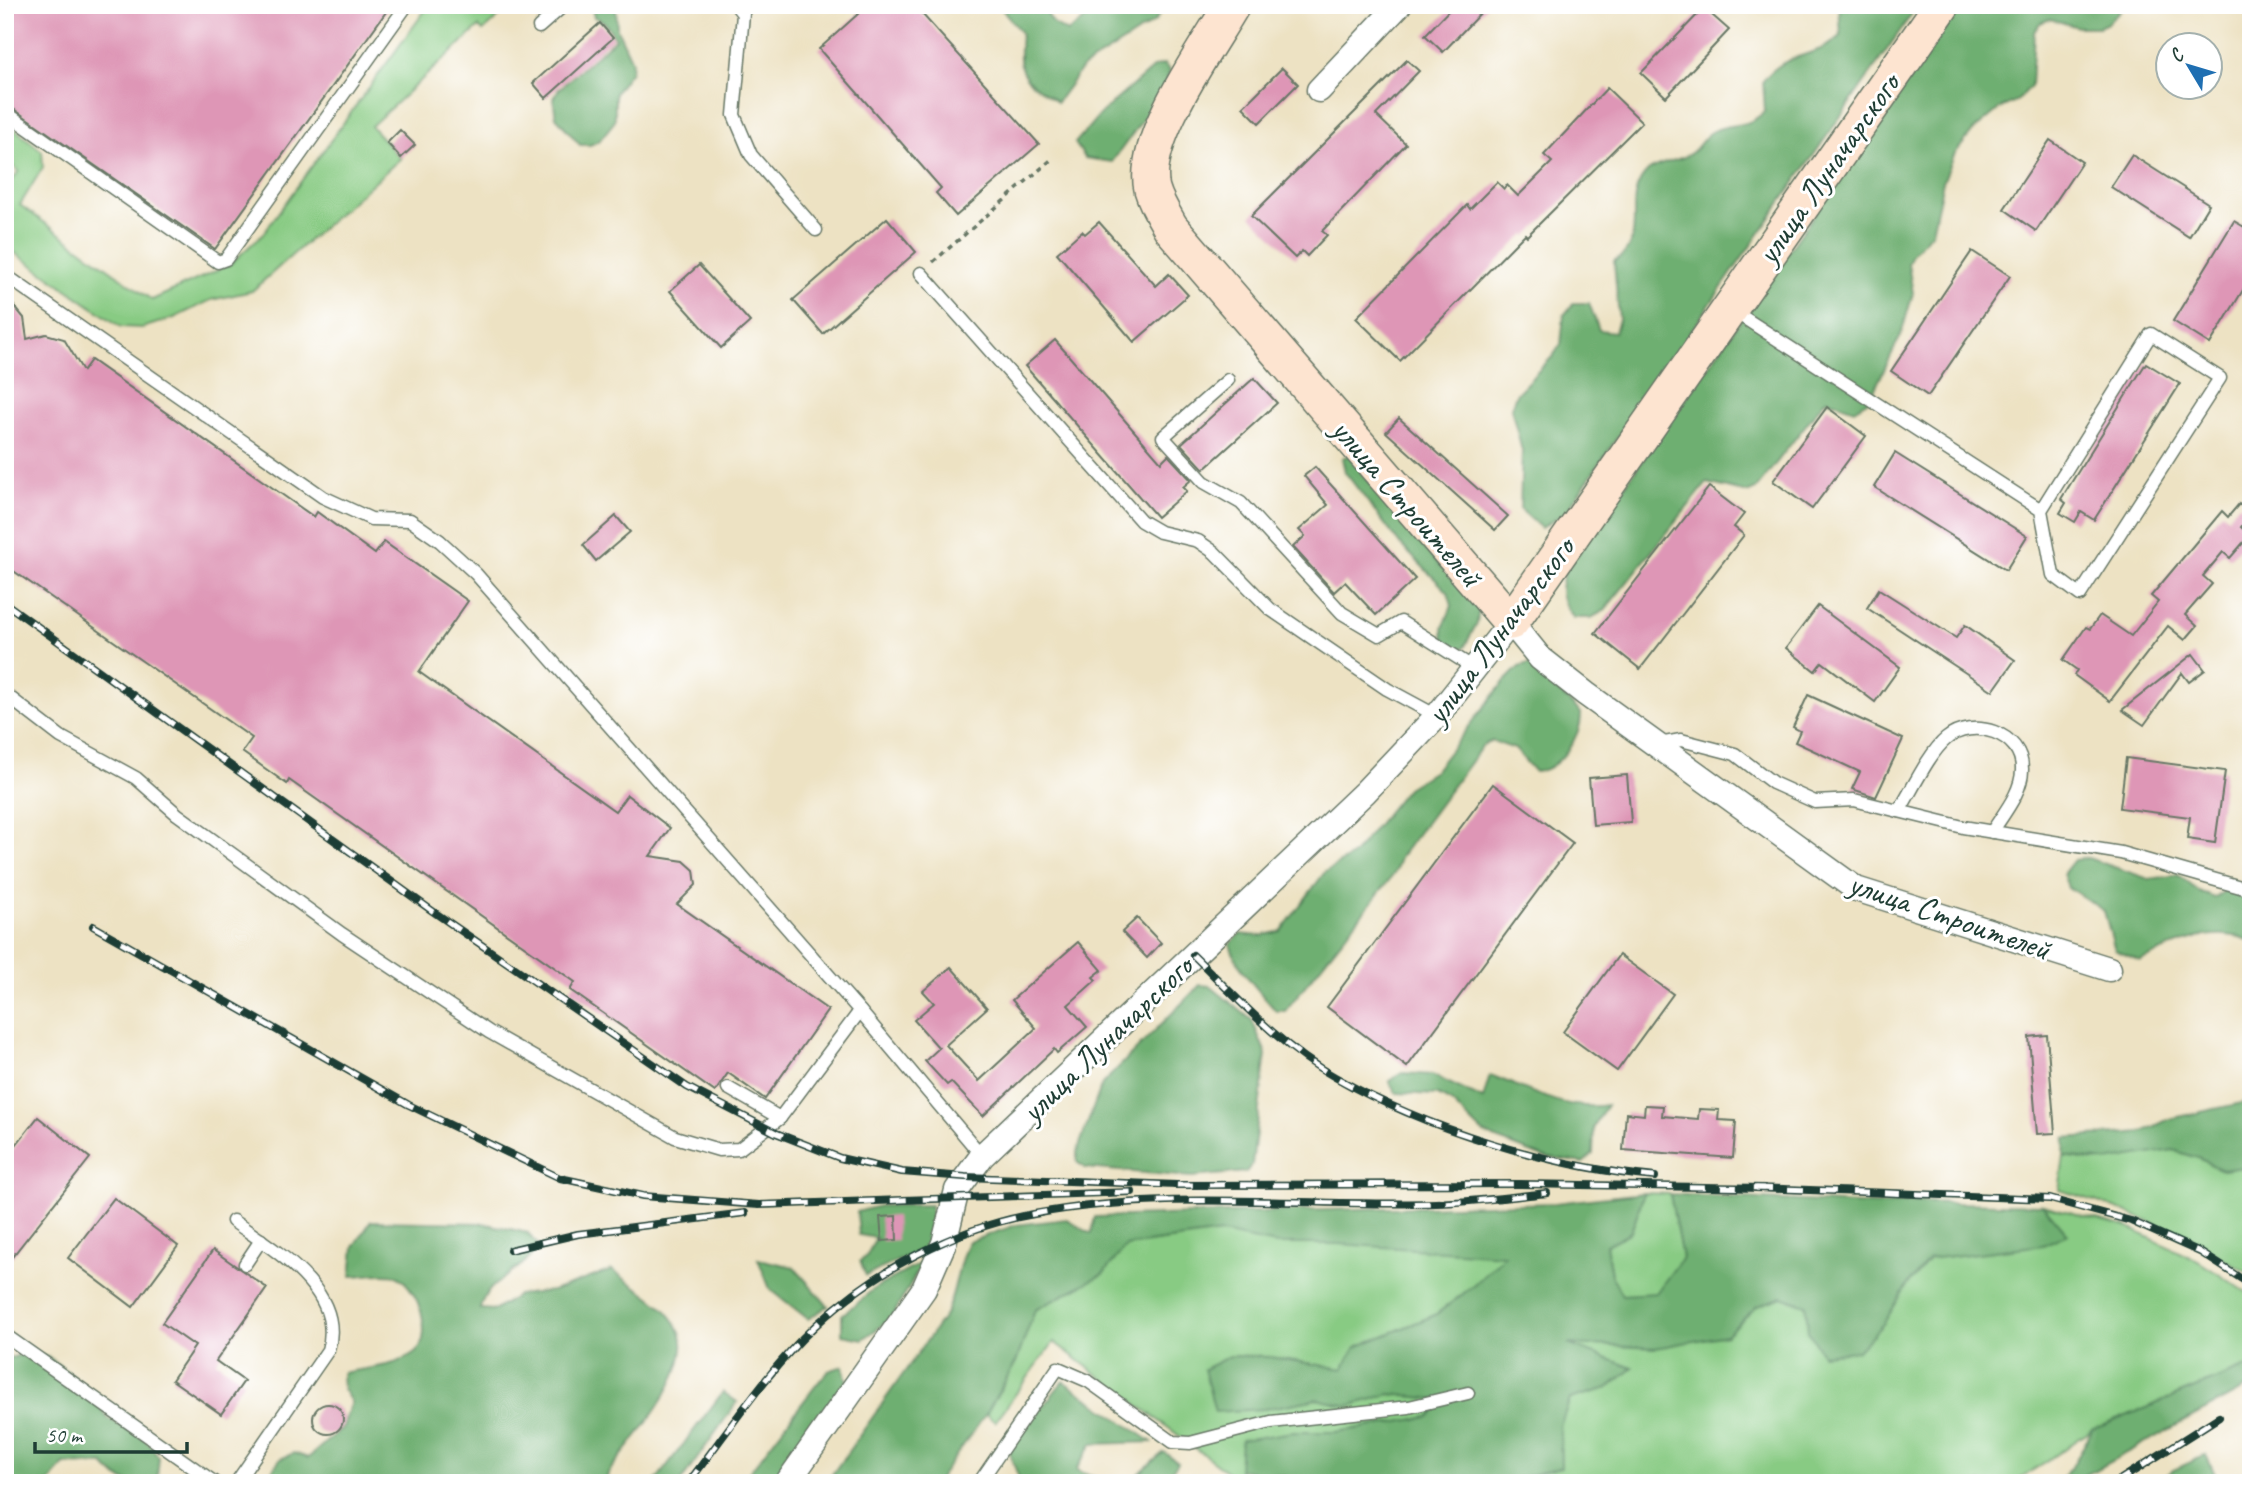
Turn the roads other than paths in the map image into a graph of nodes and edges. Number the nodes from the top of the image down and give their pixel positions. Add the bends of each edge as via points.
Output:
1 (407, 5) edge
2 (564, 5) edge
3 (736, 5) edge
4 (1232, 5) edge
5 (1399, 5) edge
6 (1942, 5) edge
7 (539, 27) dead end
8 (1319, 90) dead end
9 (5, 112) edge
10 (816, 230) dead end
11 (921, 273) road end
12 (5, 275) edge
13 (1729, 308) junction
14 (1228, 380) dead end
15 (2041, 510) junction
16 (1511, 622) junction
17 (1474, 668) junction
18 (5, 694) edge
19 (1437, 716) junction
20 (1654, 745) junction
21 (1899, 811) junction
22 (1992, 832) junction
23 (2251, 890) edge
24 (2109, 969) dead end
25 (859, 1012) junction
26 (728, 1088) dead end
27 (780, 1118) junction
28 (982, 1156) junction
29 (233, 1221) dead end
30 (261, 1240) junction
31 (245, 1264) dead end
32 (5, 1335) edge
33 (1468, 1393) dead end
34 (215, 1483) edge
35 (236, 1483) edge
36 (787, 1483) edge
37 (979, 1483) edge

1 - 9 lane via 226,259 218,262
2 - 7 lane
3 - 10 lane via 743,14 734,115 751,155
4 - 16 main road, улица Строителей via 1159,135 1151,176 1158,205 1171,228
5 - 8 street
6 - 13 main road, улица Луначарского
11 - 19 lane via 1141,521 1160,532 1198,541 1270,609 1387,689
12 - 25 lane via 323,497 371,519 410,520 440,541 476,574
13 - 15 lane
13 - 16 main road, улица Луначарского
14 - 17 lane via 1163,437 1204,482 1241,503 1342,613 1379,635 1401,622
15 - 15 lane via 2053,575 2080,595 2220,379 2151,334
16 - 17 street, улица Луначарского
16 - 20 street, улица Строителей via 1540,658
17 - 19 street, улица Луначарского
18 - 27 lane via 61,737 136,778 177,814 309,910 489,1032 675,1137 719,1150 740,1149
19 - 28 street, улица Луначарского via 1364,793
20 - 21 lane via 1681,740 1715,747 1735,754 1799,797 1815,802 1854,800
20 - 24 street, улица Строителей via 1856,889
21 - 22 lane
21 - 22 lane via 1943,741 1959,730 1984,728 2010,743 2023,772
22 - 23 lane via 2121,853
25 - 27 lane
25 - 28 lane
26 - 27 lane
28 - 36 street, улица Луначарского via 965,1177 924,1289
29 - 30 lane
30 - 31 lane
30 - 35 lane via 305,1276 321,1298 332,1335 328,1350
32 - 34 lane
33 - 37 lane via 1409,1407 1271,1422 1190,1443 1173,1441 1088,1381 1058,1368

